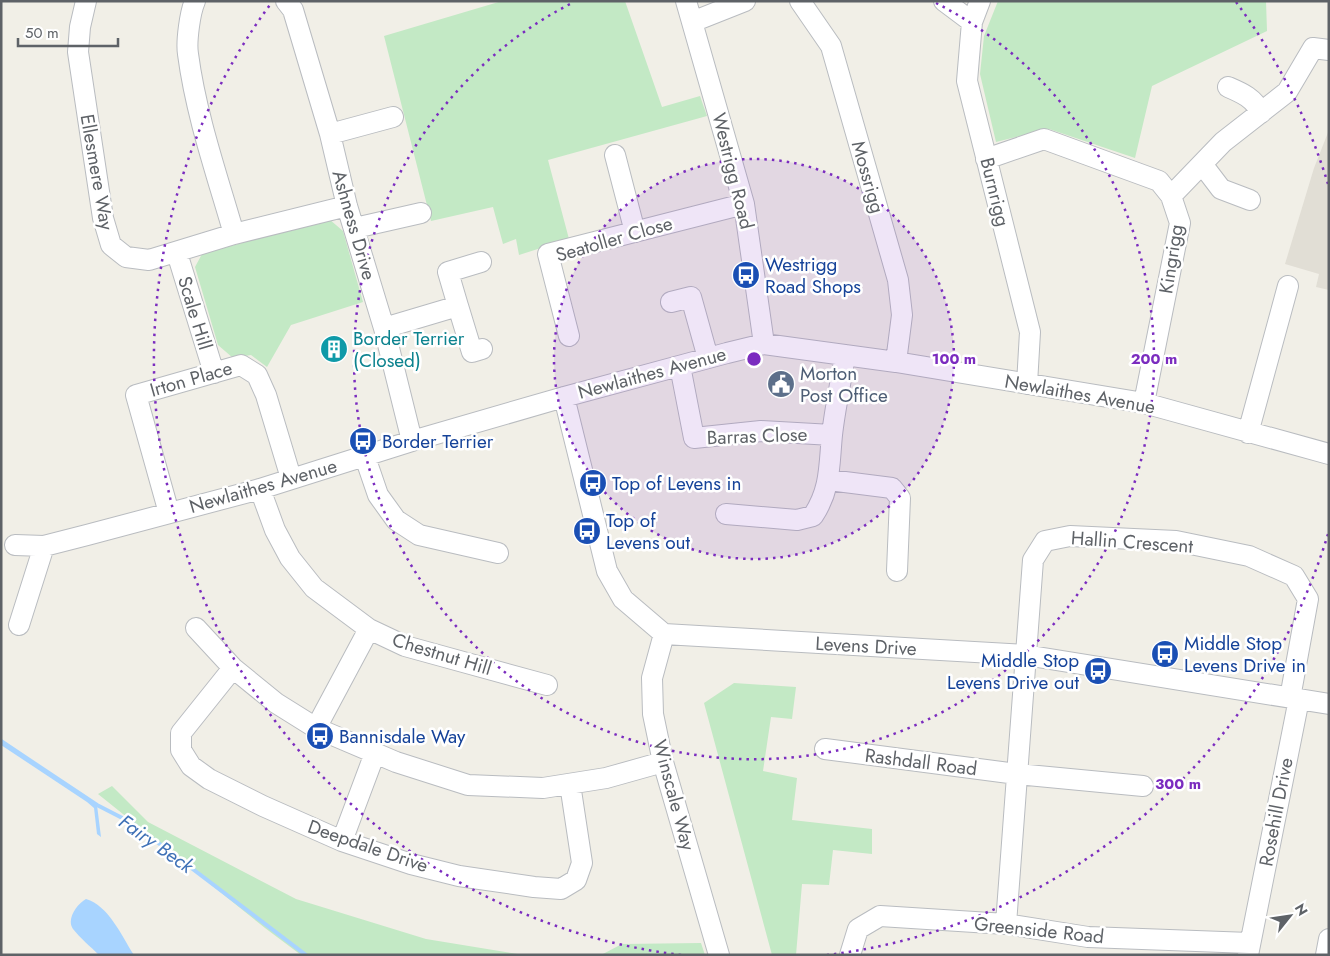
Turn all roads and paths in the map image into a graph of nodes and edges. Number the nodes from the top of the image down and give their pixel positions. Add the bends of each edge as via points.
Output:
1 (86, 1) edge
2 (196, 1) edge
3 (686, 1) edge
4 (745, 1) edge
5 (800, 1) edge
6 (944, 1) edge
7 (980, 1) edge
8 (294, 4) edge
9 (692, 22) junction
10 (972, 22) junction
11 (1329, 50) edge
12 (1228, 87) dead end
13 (1261, 113) junction
14 (393, 116) dead end
15 (330, 134) junction
16 (615, 155) dead end
17 (986, 159) junction
18 (1202, 164) junction
19 (1171, 196) junction
20 (1250, 200) dead end
21 (744, 204) junction
22 (347, 206) junction
23 (421, 213) dead end
24 (355, 228) junction
25 (635, 232) junction
26 (234, 234) junction
27 (176, 253) junction
28 (481, 262) dead end
29 (1288, 286) dead end
30 (671, 302) dead end
31 (458, 306) junction
32 (573, 325) dead end
33 (384, 328) junction
34 (764, 344) junction
35 (482, 349) dead end
36 (845, 355) junction
37 (708, 358) junction
38 (896, 362) junction
39 (680, 366) junction
40 (214, 373) junction
41 (1027, 384) junction
42 (564, 398) junction
43 (1144, 403) junction
44 (1248, 433) junction
45 (832, 434) junction
46 (412, 441) junction
47 (1329, 454) edge
48 (365, 457) junction
49 (290, 478) junction
50 (829, 480) junction
51 (260, 489) junction
52 (169, 513) junction
53 (726, 514) dead end
54 (15, 545) dead end
55 (44, 546) junction
56 (498, 552) dead end
57 (897, 571) dead end
58 (19, 625) dead end
59 (196, 628) dead end
60 (370, 628) junction
61 (664, 634) junction
62 (1025, 655) junction
63 (232, 668) junction
64 (547, 685) dead end
65 (1294, 699) junction
66 (1329, 704) edge
67 (316, 728) junction
68 (825, 749) dead end
69 (375, 753) junction
70 (663, 762) junction
71 (1017, 774) junction
72 (570, 784) junction
73 (1143, 786) dead end
74 (342, 841) junction
75 (1006, 924) junction
76 (1329, 940) edge
77 (1249, 949) edge
78 (719, 955) edge
79 (850, 955) edge
80 (1326, 955) edge

1 - 27 street, Ellesmere Way via 78,52 103,218 111,245 126,257 149,260
2 - 26 street via 192,8 187,52 200,116
3 - 9 street, Westrigg Road
4 - 9 street
5 - 38 street, Mossrigg via 831,46 898,280 902,315
6 - 10 street
7 - 10 street, Burnrigg
8 - 15 street, Ashness Drive
9 - 21 street, Westrigg Road
10 - 17 street, Burnrigg via 967,81
11 - 13 street via 1312,48 1287,92
12 - 13 street via 1248,95
13 - 18 street via 1223,142
14 - 15 street
15 - 22 street, Ashness Drive
16 - 25 street
17 - 19 street, Kingrigg via 1044,139 1159,181
17 - 41 street, Burnrigg via 1030,332
18 - 19 street
18 - 20 street via 1221,189
19 - 43 street, Kingrigg via 1180,223
21 - 25 street, Seatoller Close
21 - 34 street, Westrigg Road
22 - 24 street, Ashness Drive
22 - 26 street, Ellesmere Way
23 - 24 street
24 - 33 street, Ashness Drive
25 - 32 street, Seatoller Close via 548,254
26 - 27 street, Ellesmere Way
27 - 40 street, Scale Hill
28 - 31 street via 448,272
29 - 44 street
30 - 37 street via 691,297
31 - 33 street
31 - 35 street via 472,352
33 - 46 street, Ashness Drive
34 - 36 street, Newlaithes Avenue
34 - 37 street, Newlaithes Avenue
36 - 38 street, Newlaithes Avenue
36 - 45 street
37 - 39 street, Newlaithes Avenue
38 - 41 street, Newlaithes Avenue
39 - 42 street, Newlaithes Avenue
39 - 45 street, Barras Close via 694,438 761,432
40 - 49 street, Irton Place via 241,365 257,375
40 - 52 street, Irton Place via 136,395
41 - 43 street, Newlaithes Avenue
42 - 46 street, Newlaithes Avenue
42 - 61 street via 607,571 623,599
43 - 44 street, Newlaithes Avenue
44 - 47 street, Newlaithes Avenue
45 - 50 street
46 - 48 street, Newlaithes Avenue
48 - 49 street, Newlaithes Avenue
48 - 56 street via 378,495 396,520 419,535
49 - 51 street, Newlaithes Avenue
50 - 53 street via 822,503 813,516 797,520
50 - 57 street via 892,488 900,498
51 - 52 street, Newlaithes Avenue
51 - 60 street, Chestnut Hill via 290,558 314,588
52 - 55 street, Newlaithes Avenue
54 - 55 street, Newlaithes Avenue
55 - 58 street
59 - 63 street
60 - 64 street, Chestnut Hill via 405,646
60 - 67 street
61 - 62 street, Levens Drive
61 - 70 street, Winscale Way via 652,678 653,714
62 - 65 street, Levens Drive
62 - 65 street, Hallin Crescent via 1033,560 1045,541 1070,536 1176,541 1249,556 1294,576 1308,599
62 - 71 street
63 - 67 street
63 - 74 street, Deepdale Drive via 182,733 181,750 191,766 209,779 263,806
65 - 66 street, Levens Drive
65 - 77 street, Rosehill Drive
67 - 69 street
68 - 71 street, Rashdall Road
69 - 72 street via 468,785 543,788
69 - 74 street
70 - 72 street
70 - 78 street, Winscale Way
71 - 73 street, Rashdall Road
71 - 75 street
72 - 74 street, Deepdale Drive via 582,863 576,880 561,889 458,876
75 - 77 street, Greenside Road via 1088,937
75 - 79 street, Greenside Road via 880,916 858,929
76 - 80 street

